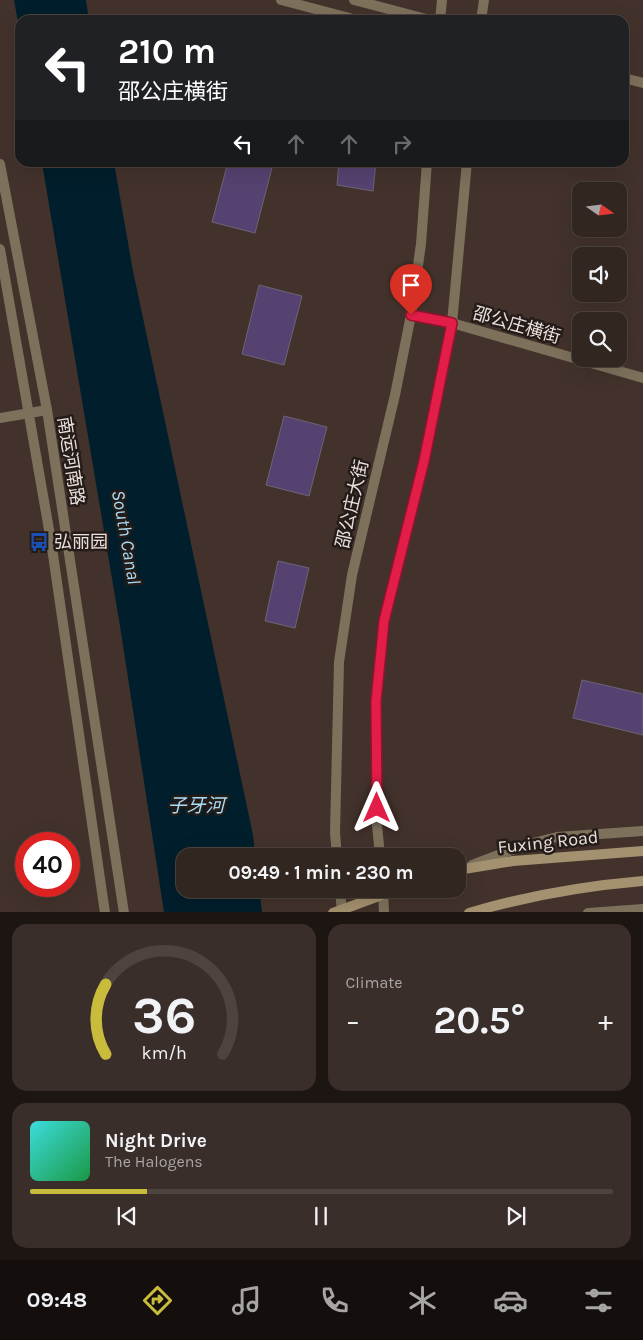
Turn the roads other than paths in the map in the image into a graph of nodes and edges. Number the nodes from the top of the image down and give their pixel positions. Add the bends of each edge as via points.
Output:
1 (281, 0) edge
2 (354, 0) edge
3 (442, 0) edge
4 (484, 0) edge
5 (338, 15) edge
6 (411, 15) edge
7 (440, 15) edge
8 (482, 15) edge
9 (629, 79) edge
10 (643, 83) edge
11 (0, 164) edge
12 (427, 167) edge
13 (467, 167) edge
14 (0, 248) edge
15 (411, 315) junction
16 (452, 323) junction
17 (643, 378) edge
18 (47, 410) junction
19 (29, 413) junction
20 (0, 418) edge
21 (643, 830) edge
22 (336, 848) edge
23 (379, 848) edge
24 (643, 851) edge
25 (466, 867) edge
26 (466, 868) edge
27 (643, 881) edge
28 (340, 898) edge
29 (368, 898) edge
30 (383, 898) edge
31 (643, 909) edge
32 (105, 912) edge
33 (124, 912) edge
34 (339, 912) edge
35 (384, 912) edge
36 (469, 912) edge
37 (588, 912) edge

1 - 5 street
2 - 6 street
3 - 7 street
4 - 8 street
9 - 10 street
11 - 18 street, 南运河南路
12 - 15 street, 邵公庄大街
13 - 16 street
14 - 19 street, 南运河南路
15 - 16 street, 邵公庄横街
15 - 22 street, 邵公庄大街 via 352,575 338,662
16 - 17 street, 邵公庄横街
16 - 23 street via 424,461 384,621 376,701
18 - 19 street
18 - 33 street, 南运河南路
19 - 20 street
19 - 32 street, 南运河南路
21 - 25 street via 557,837 525,845
24 - 26 main road, Fuxing Road via 512,861
27 - 36 main road via 566,890
28 - 34 street
29 - 34 main road
30 - 35 street
31 - 37 street

